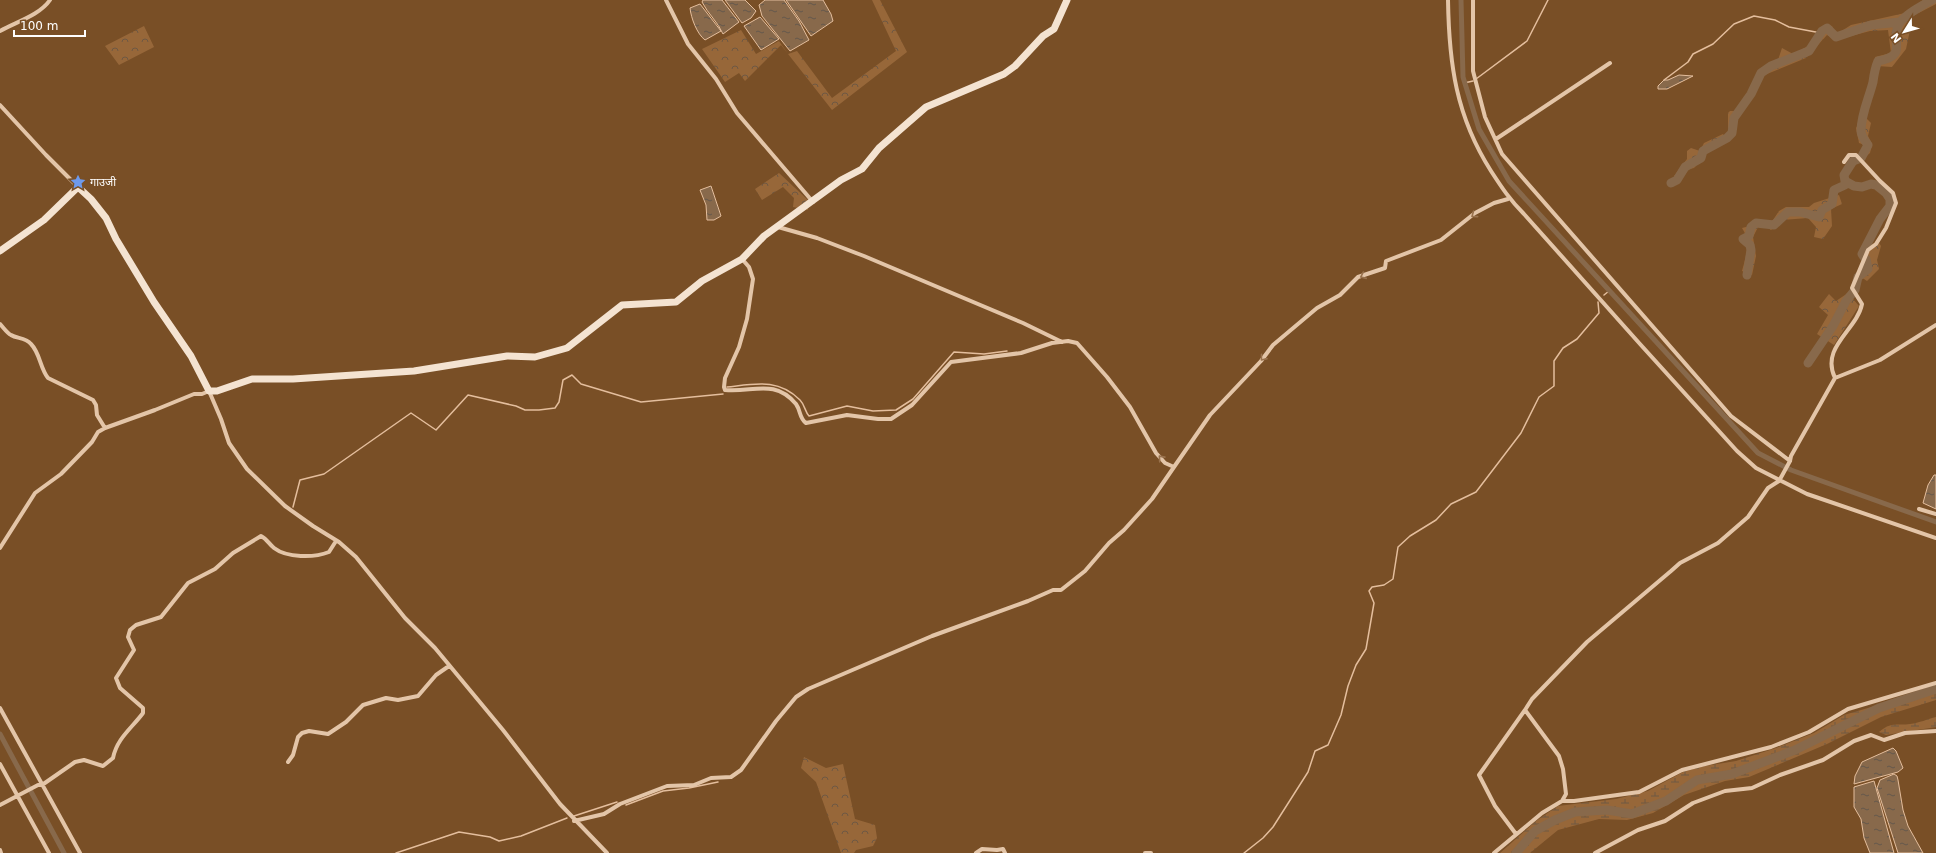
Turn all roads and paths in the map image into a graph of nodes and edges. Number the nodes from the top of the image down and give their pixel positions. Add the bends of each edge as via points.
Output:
1 (50, 0) edge
2 (666, 0) edge
3 (1067, 0) edge
4 (1448, 0) edge
5 (1472, 0) edge
6 (0, 31) edge
7 (1610, 63) dead end
8 (0, 105) edge
9 (1496, 139) junction
10 (1844, 162) dead end
11 (78, 187) junction
12 (1508, 199) junction
13 (813, 202) junction
14 (777, 227) junction
15 (0, 251) edge
16 (742, 259) junction
17 (0, 324) edge
18 (1936, 325) edge
19 (1062, 342) junction
20 (1835, 378) junction
21 (209, 391) junction
22 (105, 428) junction
23 (1790, 462) junction
24 (1174, 467) junction
25 (1780, 479) junction
26 (1919, 509) dead end
27 (1936, 514) edge
28 (1936, 538) edge
29 (336, 541) junction
30 (0, 548) edge
31 (449, 666) junction
32 (1936, 683) edge
33 (0, 708) edge
34 (1525, 710) junction
35 (1936, 731) edge
36 (288, 762) dead end
37 (0, 764) edge
38 (40, 785) junction
39 (18, 797) junction
40 (1562, 801) junction
41 (0, 805) edge
42 (574, 821) junction
43 (1516, 834) junction
44 (0, 850) edge
45 (1, 853) edge
46 (49, 853) edge
47 (80, 853) edge
48 (607, 853) edge
49 (976, 853) edge
50 (1005, 853) edge
51 (1145, 853) edge
52 (1151, 853) edge
53 (1494, 853) edge
54 (1595, 853) edge

1 - 6 street via 39,11
2 - 13 street via 688,44 716,79 737,114
3 - 13 street via 1054,29 1043,36 1015,66 1004,74 926,107 879,148 862,169 841,180
4 - 12 street via 1452,69 1462,113 1476,148
5 - 9 street via 1473,71 1485,117
7 - 9 street
8 - 11 street
9 - 23 street via 1502,154 1731,416
10 - 20 street via 1849,155 1857,156 1893,193 1896,202 1883,233 1876,244 1868,250 1858,272 1853,292 1861,301 1861,307 1831,358
11 - 15 street via 44,220
11 - 21 street via 106,218 154,302 191,356
12 -> 24 street via 1475,213 1441,240 1386,261 1384,268 1358,278 1340,295 1318,308 1273,346 1234,388 1210,415
12 - 25 street via 1530,220 1737,451 1756,468
13 - 14 street
14 - 16 street via 764,236
14 - 19 street via 817,238 864,256
16 - 19 street via 752,273 752,285 745,326 725,390 770,387 784,393 797,405 801,420 806,423 847,415 891,419 912,405 950,362 1021,353
16 - 21 street via 702,281 676,302 622,305 567,348 536,357 507,356 414,371 293,379 252,379 217,391
17 - 22 street via 10,335 30,343 48,378 93,400 97,415
18 - 20 street via 1880,360
24 -> 19 street via 1165,463 1156,453 1130,407 1088,354 1077,343
20 - 23 street
21 - 22 street via 194,394
21 - 29 street via 229,443 247,469 285,506
22 - 30 street via 98,432 92,442 61,474 35,493
23 - 25 street
24 - 42 street via 1152,499 1124,530 1085,571 1061,590 1053,590 932,636 808,689 796,697 741,770 731,777 711,778 694,785 667,786 620,804 604,814
25 - 28 street via 1807,494
25 - 34 street via 1768,488 1748,517 1733,530 1713,546 1680,563 1587,642 1532,699
26 - 27 street
29 - 31 street via 356,557 405,618
29 - 38 street via 329,552 311,556 284,554 273,548 266,538 261,536 233,553 215,569 188,583 161,617 136,625 130,630 128,638 134,650 116,678 120,688 143,708 143,713 115,747 114,758 103,766 84,760 75,762
31 - 36 street via 436,675 418,696 398,700 386,698 363,705 346,722 328,734 309,731 302,733
31 - 42 street
32 - 40 street via 1848,710 1809,732 1771,747 1682,770 1639,792
33 - 38 street
34 - 40 street via 1559,756 1566,794
34 - 43 street via 1479,775 1495,806
35 - 54 street via 1905,733 1884,740 1871,735 1854,741 1823,760 1752,788 1725,791 1693,803 1665,821 1638,830
37 - 39 street
38 - 39 street
38 - 47 street
39 - 41 street
39 - 46 street
40 - 43 street
42 - 48 street
43 - 53 street
44 - 45 street
49 - 50 street via 982,849 1003,849
51 - 52 street

